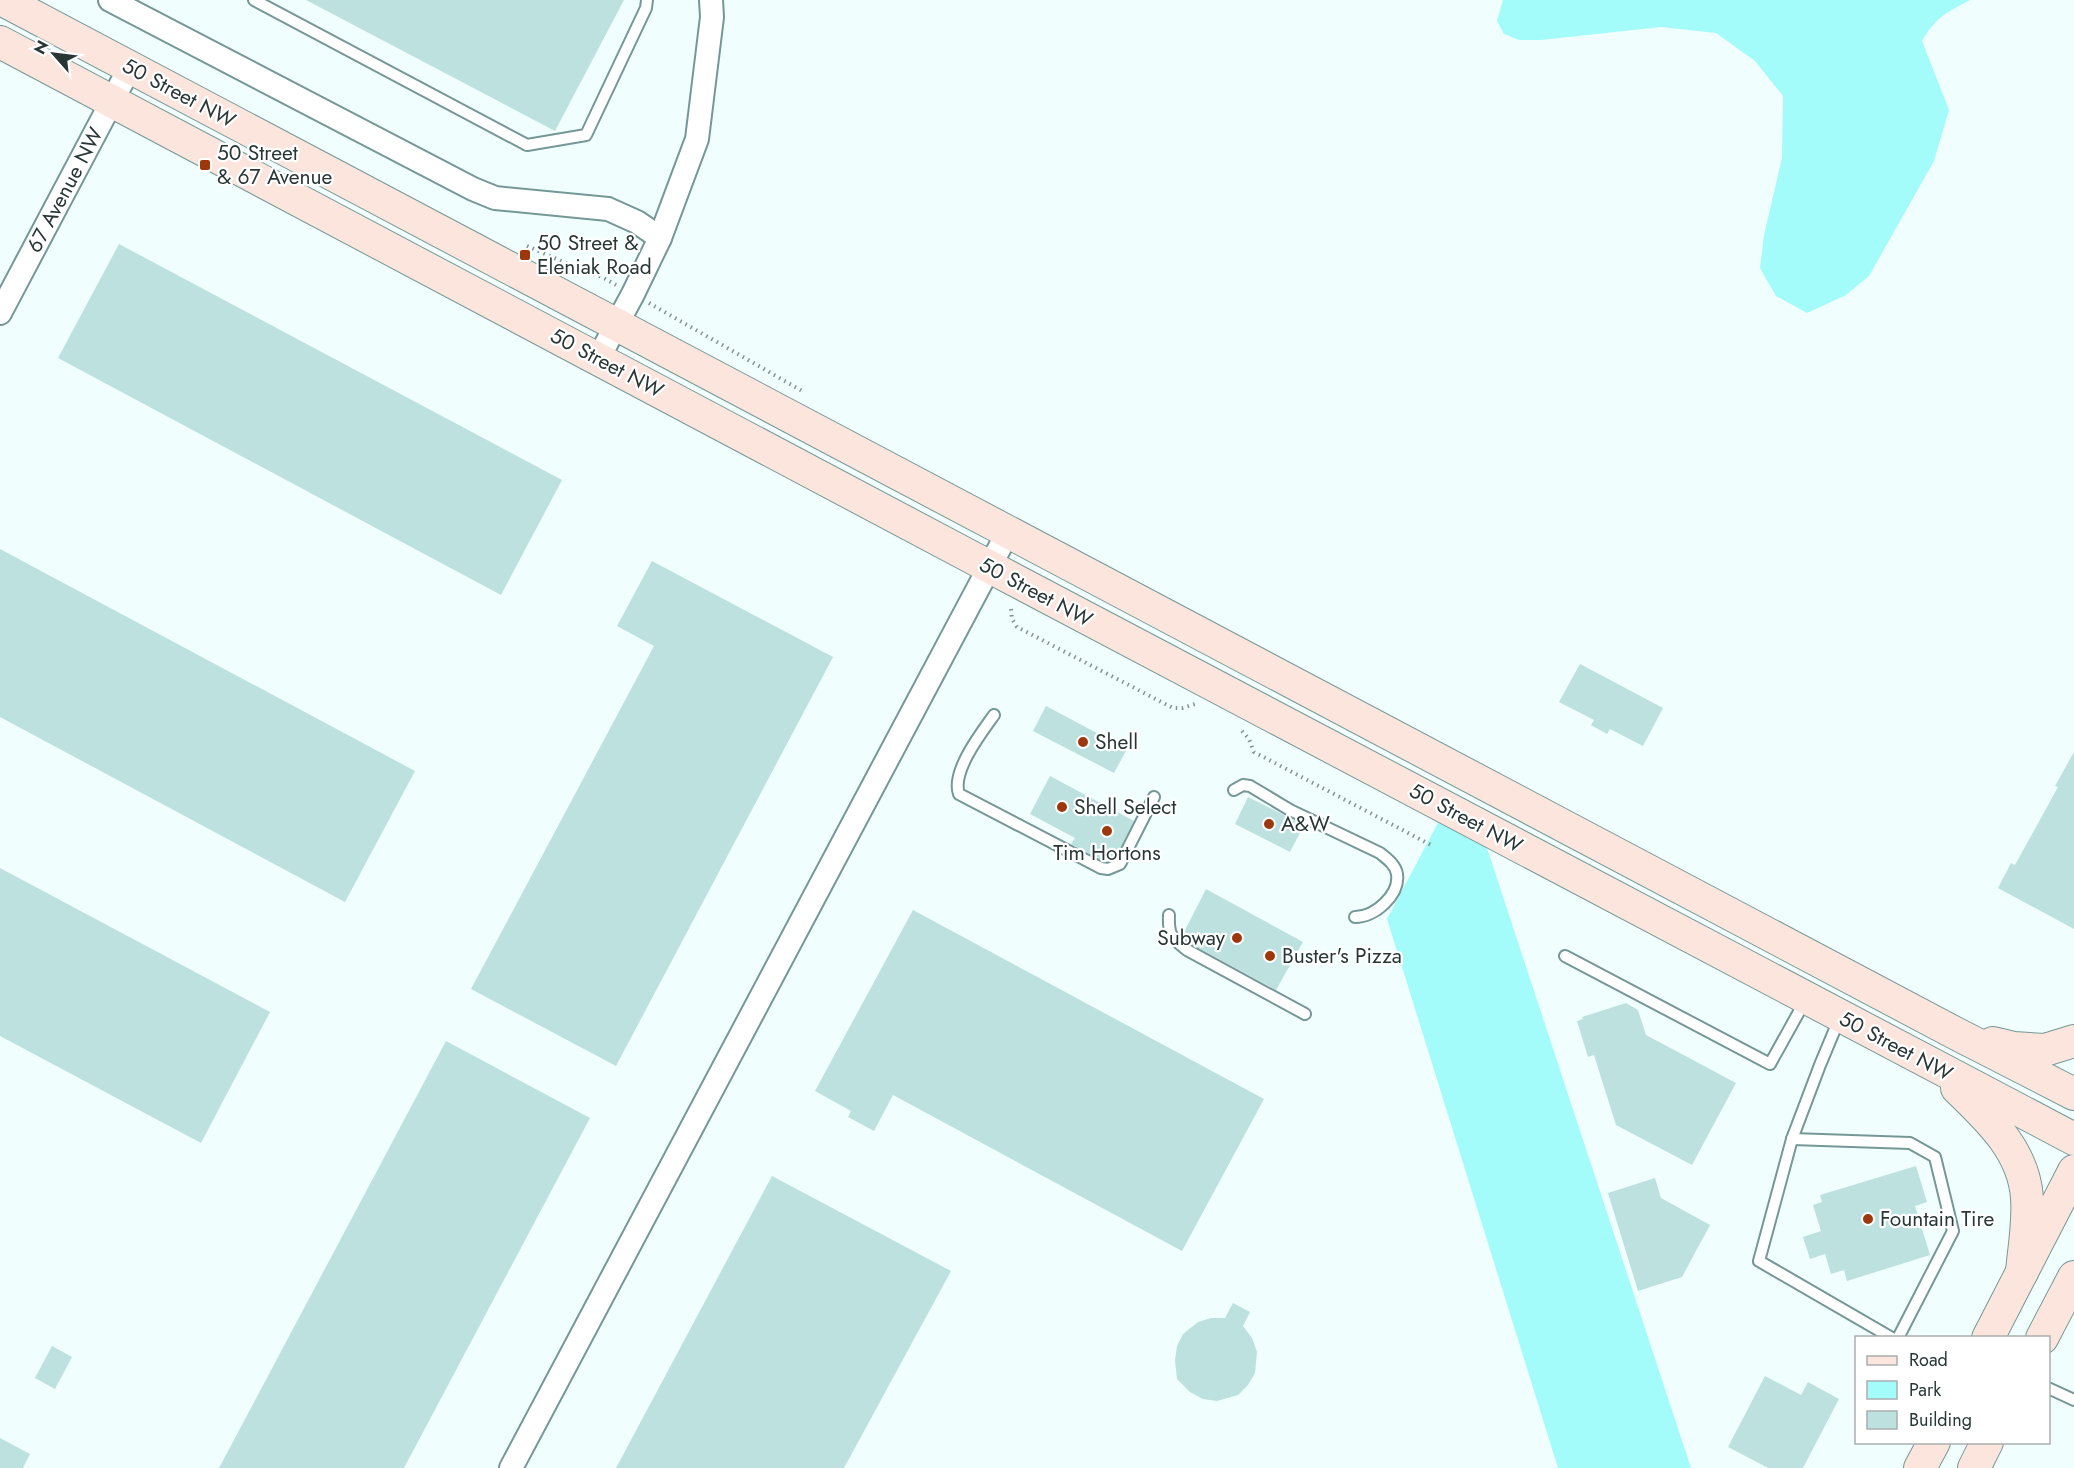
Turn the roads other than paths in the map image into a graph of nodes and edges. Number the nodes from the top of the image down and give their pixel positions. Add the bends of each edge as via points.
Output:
1 (3, 0) edge
2 (110, 0) edge
3 (254, 0) edge
4 (647, 0) edge
5 (711, 0) edge
6 (0, 42) edge
7 (130, 67) junction
8 (113, 100) junction
9 (660, 238) junction
10 (0, 313) edge
11 (617, 324) junction
12 (598, 358) junction
13 (1008, 532) junction
14 (990, 567) junction
15 (994, 716) dead end
16 (1234, 790) dead end
17 (1154, 797) dead end
18 (1169, 915) dead end
19 (1355, 917) dead end
20 (1565, 956) dead end
21 (1806, 998) junction
22 (1305, 1014) dead end
23 (1841, 1017) junction
24 (1955, 1033) junction
25 (2074, 1041) edge
26 (1932, 1065) junction
27 (2074, 1094) edge
28 (1792, 1139) junction
29 (2074, 1139) edge
30 (2074, 1171) edge
31 (2022, 1272) junction
32 (2074, 1277) edge
33 (2074, 1298) edge
34 (2047, 1328) edge
35 (1889, 1336) edge
36 (1899, 1336) edge
37 (1989, 1336) edge
38 (2050, 1389) edge
39 (2074, 1401) edge
40 (1933, 1444) edge
41 (1986, 1444) edge
42 (511, 1468) edge
43 (1920, 1468) edge
44 (1974, 1468) edge

1 - 7 main road, 50 Street NW
2 - 9 street via 473,189 495,198 608,209
3 - 4 lane via 527,145 586,135
5 - 9 street via 697,139
6 - 8 main road, 50 Street NW
7 - 8 street, 67 Avenue NW
7 - 11 main road, 50 Street NW
8 - 10 street, 67 Avenue NW
8 - 12 main road, 50 Street NW
9 - 11 street
11 - 12 street
11 - 13 main road, 50 Street NW
12 - 14 main road, 50 Street NW
13 - 14 street
13 - 24 main road, 50 Street NW
14 - 21 main road, 50 Street NW
14 - 42 street
15 - 17 lane via 963,765 957,779 959,794 1101,868 1119,864
16 - 19 lane via 1250,786 1392,862 1397,875 1387,901 1368,916
18 - 22 lane via 1168,931 1187,950
20 - 21 lane via 1770,1064
21 - 23 main road, 50 Street NW
23 - 26 main road, 50 Street NW
23 - 28 lane
24 - 25 main road via 2014,1048 2045,1050
24 - 27 main road, 50 Street NW
26 - 29 main road, 50 Street NW
26 - 31 main road via 1992,1123 2022,1170 2027,1206
28 - 35 lane via 1759,1261
28 - 36 lane via 1910,1143 1935,1157 1953,1231
30 - 31 main road
31 - 37 main road
32 - 34 main road
33 - 34 main road
38 - 39 lane
40 - 43 main road
41 - 44 main road

